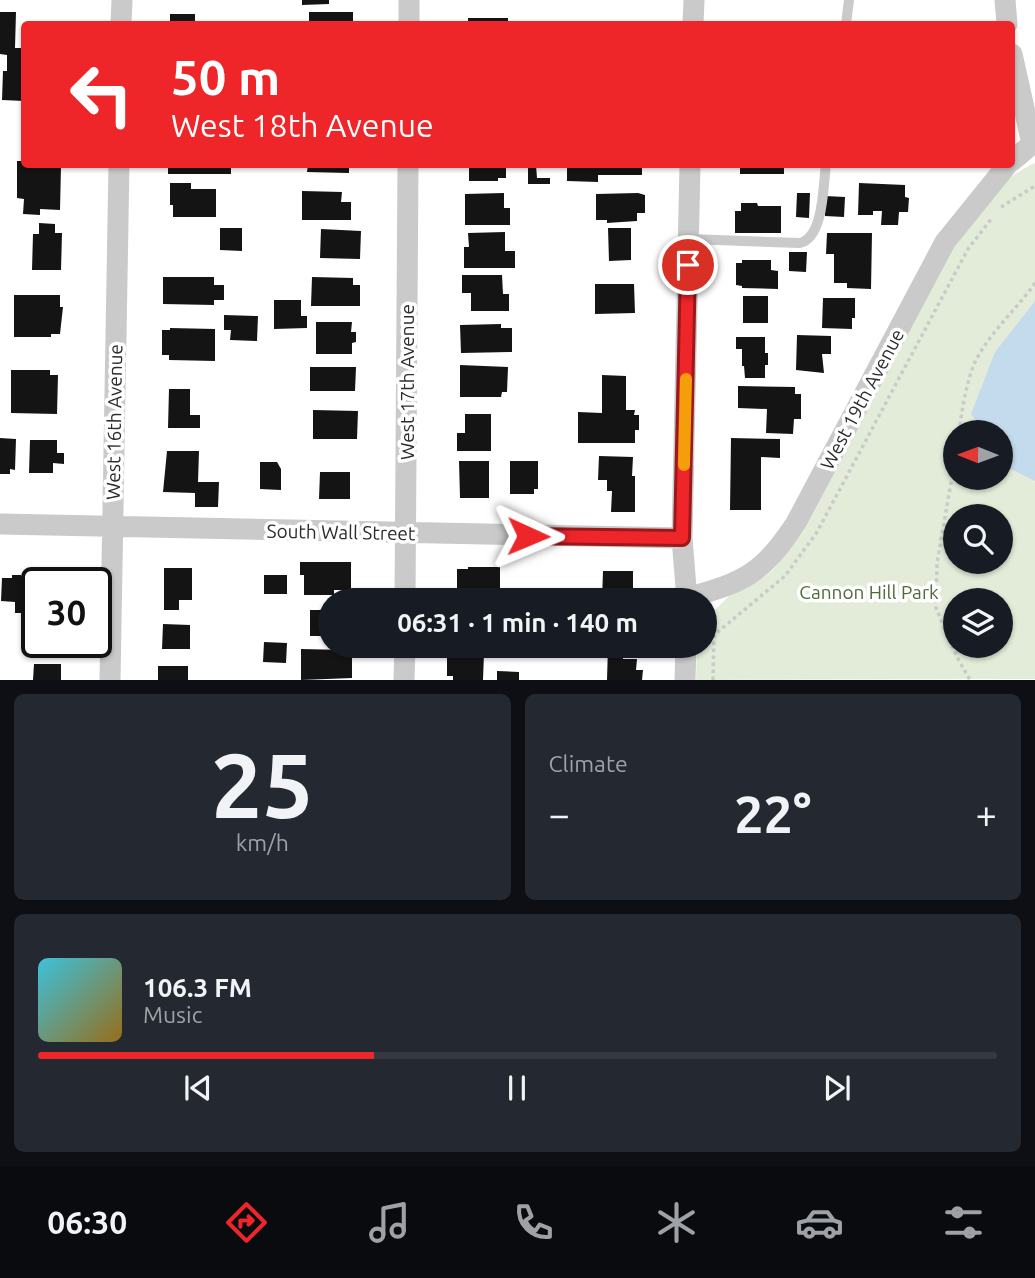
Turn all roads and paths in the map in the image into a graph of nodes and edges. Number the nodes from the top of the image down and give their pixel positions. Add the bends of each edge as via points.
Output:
1 (122, 0) edge
2 (409, 0) edge
3 (694, 0) edge
4 (849, 0) edge
5 (1006, 0) edge
6 (121, 21) edge
7 (409, 21) edge
8 (693, 21) edge
9 (846, 21) edge
10 (1007, 21) edge
11 (1015, 67) edge
12 (1033, 144) edge
13 (1015, 159) edge
14 (119, 168) edge
15 (408, 168) edge
16 (690, 168) edge
17 (825, 168) edge
18 (1006, 168) edge
19 (689, 239) junction
20 (1035, 283) edge
21 (962, 420) edge
22 (950, 490) edge
23 (0, 524) edge
24 (113, 527) junction
25 (407, 533) junction
26 (682, 538) junction
27 (405, 588) edge
28 (686, 588) edge
29 (717, 590) edge
30 (405, 658) edge
31 (686, 658) edge
32 (110, 680) edge
33 (404, 680) edge
34 (685, 680) edge
35 (970, 680) edge

1 - 6 street
2 - 7 street
3 - 8 street
4 - 9 lane
5 - 10 street
11 - 12 street, West 19th Avenue
12 - 13 street, West 19th Avenue
14 - 24 street, West 16th Avenue
15 - 25 street, West 17th Avenue
16 - 19 street
17 - 19 lane via 818,225 808,241
18 - 29 street, West 19th Avenue via 945,242 780,548 749,576
19 - 26 street
20 - 21 path via 975,363
22 - 35 path via 937,563 936,608
23 - 24 street, South Wall Street
24 - 25 street, South Wall Street
24 - 32 street, West 16th Avenue
25 - 26 street, South Wall Street
25 - 27 street, West 17th Avenue
26 - 28 street
30 - 33 street
31 - 34 street

